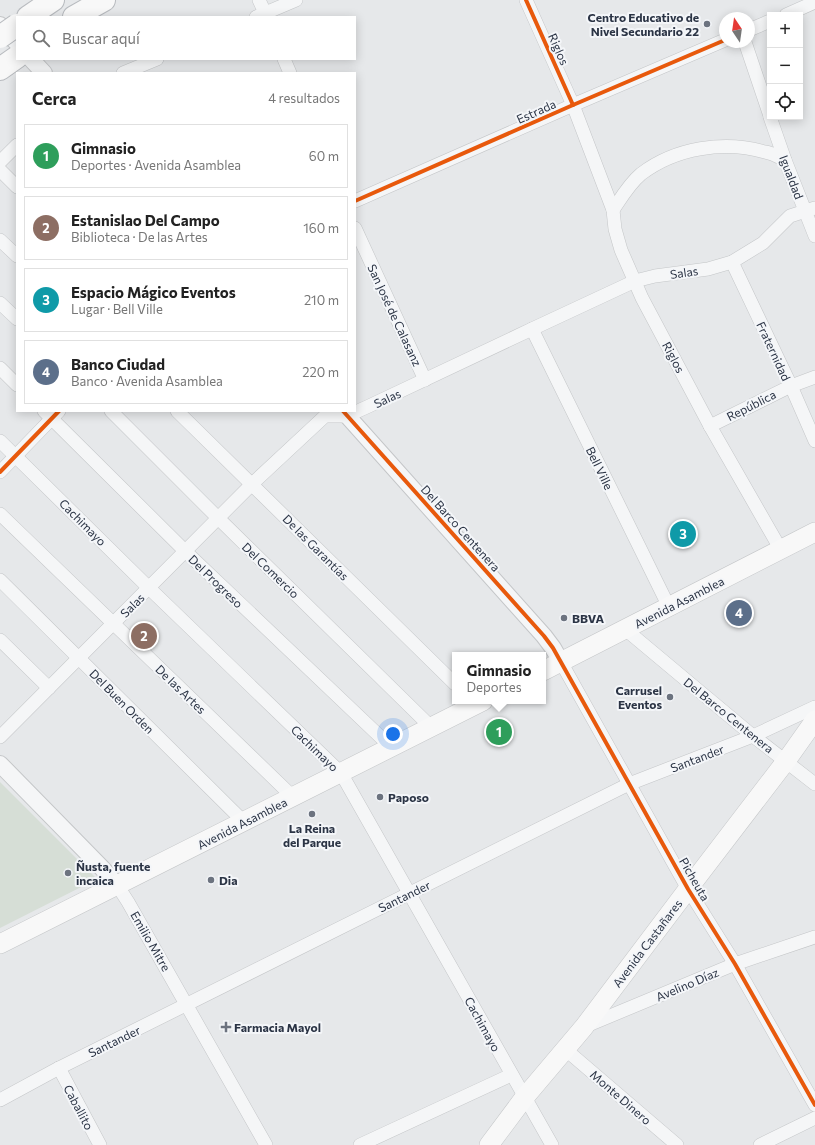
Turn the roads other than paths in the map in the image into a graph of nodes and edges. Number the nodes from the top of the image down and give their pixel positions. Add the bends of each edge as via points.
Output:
1 (53, 0) edge
2 (104, 0) edge
3 (259, 0) edge
4 (296, 0) edge
5 (526, 0) edge
6 (815, 2) edge
7 (793, 12) edge
8 (29, 16) edge
9 (76, 16) edge
10 (263, 16) edge
11 (767, 22) edge
12 (0, 25) edge
13 (16, 26) edge
14 (755, 27) edge
15 (0, 37) edge
16 (16, 42) edge
17 (719, 43) edge
18 (747, 48) edge
19 (16, 58) edge
20 (33, 60) edge
21 (154, 60) edge
22 (284, 60) edge
23 (0, 69) edge
24 (43, 72) edge
25 (125, 72) edge
26 (290, 72) edge
27 (573, 105) junction
28 (767, 108) edge
29 (771, 120) edge
30 (16, 146) edge
31 (785, 160) junction
32 (0, 162) edge
33 (0, 170) edge
34 (16, 185) edge
35 (356, 201) edge
36 (613, 210) junction
37 (810, 210) edge
38 (356, 230) edge
39 (815, 236) edge
40 (0, 240) edge
41 (16, 255) edge
42 (732, 262) junction
43 (635, 281) junction
44 (0, 303) edge
45 (16, 318) edge
46 (532, 329) junction
47 (0, 368) edge
48 (815, 377) edge
49 (425, 380) junction
50 (16, 383) edge
51 (791, 386) junction
52 (356, 410) edge
53 (112, 412) edge
54 (178, 412) edge
55 (345, 413) edge
56 (52, 414) edge
57 (710, 426) junction
58 (0, 441) edge
59 (815, 441) edge
60 (16, 456) junction
61 (0, 472) edge
62 (252, 484) junction
63 (0, 514) edge
64 (218, 518) junction
65 (815, 532) edge
66 (781, 550) junction
67 (185, 551) junction
68 (0, 580) edge
69 (149, 588) junction
70 (668, 607) junction
71 (113, 624) junction
72 (625, 629) junction
73 (0, 640) edge
74 (78, 658) junction
75 (561, 662) junction
76 (546, 670) edge
77 (452, 681) edge
78 (48, 688) junction
79 (473, 704) edge
80 (815, 706) edge
81 (815, 720) edge
82 (431, 727) junction
83 (753, 736) junction
84 (0, 737) edge
85 (391, 747) junction
86 (786, 761) junction
87 (0, 764) edge
88 (341, 773) junction
89 (629, 784) junction
90 (815, 784) edge
91 (293, 797) junction
92 (244, 822) junction
93 (117, 886) junction
94 (688, 889) junction
95 (409, 894) junction
96 (815, 937) edge
97 (0, 944) edge
98 (735, 964) junction
99 (187, 1004) junction
100 (584, 1027) junction
101 (565, 1049) junction
102 (59, 1068) junction
103 (511, 1075) junction
104 (524, 1098) junction
105 (0, 1100) edge
106 (815, 1105) edge
107 (815, 1118) edge
108 (100, 1145) edge
109 (266, 1145) edge
110 (360, 1145) edge
111 (489, 1145) edge
112 (552, 1145) edge
113 (677, 1145) edge
114 (760, 1145) edge

1 - 8 highway
2 - 9 highway
3 - 10 street
4 - 10 street
5 - 27 street, Riglos
6 - 7 street
11 - 14 street
12 - 16 street
13 - 15 highway, bridge
17 - 27 street, Estrada
18 - 28 street, Igualdad
19 - 23 highway
20 - 24 street
21 - 25 street
22 - 26 street
27 - 35 street, Estrada
27 - 36 street, Riglos
29 - 31 street, Igualdad
30 - 32 street
31 - 36 street via 767,152 748,148 693,149 662,161 640,175
31 - 37 street, Igualdad
33 - 34 street
36 - 43 street, Riglos via 621,250
37 - 39 street, Igualdad
37 - 42 street, Salas via 790,216 763,243
38 - 49 street, San José de Calasanz
40 - 41 street
42 - 43 street, Salas via 708,269
42 - 51 street, Fraternidad
43 - 46 street, Salas
43 - 57 street, Riglos
44 - 45 street
46 - 49 street, Salas
46 - 70 street, Bell Ville
47 - 50 street
48 - 51 street, República
49 - 52 street, Salas
51 - 57 street, República
51 - 59 street, Fraternidad
53 - 64 street, Del Comercio
54 - 62 street, De las Garantías
55 - 62 street, Salas via 325,416
55 - 75 street, Del Barco Centenera via 544,636
56 - 60 street
56 - 67 street, Del Progreso
57 - 66 street, Riglos
58 - 60 street, Cachimayo
60 - 61 street
60 - 69 street, Cachimayo
62 - 64 street, Salas
62 - 77 street, De las Garantías
63 - 71 street, De las Artes
64 - 67 street, Salas
64 - 82 street, Del Comercio
65 - 66 main road, Avenida Asamblea
66 - 70 main road, Avenida Asamblea
67 - 69 street, Salas
67 - 85 street, Del Progreso
68 - 74 street, Del Buen Orden
69 - 71 street, Salas
69 - 88 street, Cachimayo
70 - 72 main road, Avenida Asamblea
71 - 74 street, Salas
71 - 91 street, De las Artes
72 - 75 main road, Avenida Asamblea
72 - 83 street, Del Barco Centenera
73 - 78 street
74 - 78 street, Salas
74 - 92 street, Del Buen Orden
75 - 76 main road, Avenida Asamblea
75 - 89 street, Picheuta
78 - 84 street, Salas
79 - 82 main road, Avenida Asamblea
80 - 83 street, Santander
81 - 86 main road, Avenida Castañares
82 - 85 main road, Avenida Asamblea
83 - 86 street, Del Barco Centenera
83 - 89 street, Santander
85 - 88 main road, Avenida Asamblea
86 - 90 street, Del Barco Centenera
86 - 94 main road, Avenida Castañares
87 - 93 street, Emilio Mitre
88 - 91 main road, Avenida Asamblea
88 - 95 street, Cachimayo
89 - 94 street, Picheuta
89 - 95 street, Santander
91 - 92 main road, Avenida Asamblea
92 - 93 main road, Avenida Asamblea
93 - 97 main road, Avenida Asamblea
93 - 99 street, Emilio Mitre
94 - 98 street, Picheuta
94 - 100 main road, Avenida Castañares
95 - 99 street, Santander
95 - 103 street, Cachimayo
96 - 98 street, Avelino Díaz
98 - 100 street, Avelino Díaz
98 - 106 street, Picheuta
99 - 102 street, Santander
99 - 109 street, Emilio Mitre
100 - 101 main road, Avenida Castañares
101 - 104 main road, Avenida Castañares
101 - 113 street, Monte Dinero
102 - 105 street, Santander
102 - 108 street, Caballito
103 - 104 street, Cachimayo
103 - 110 street
104 - 111 main road, Avenida Castañares
104 - 112 street, Cachimayo
107 - 114 street

